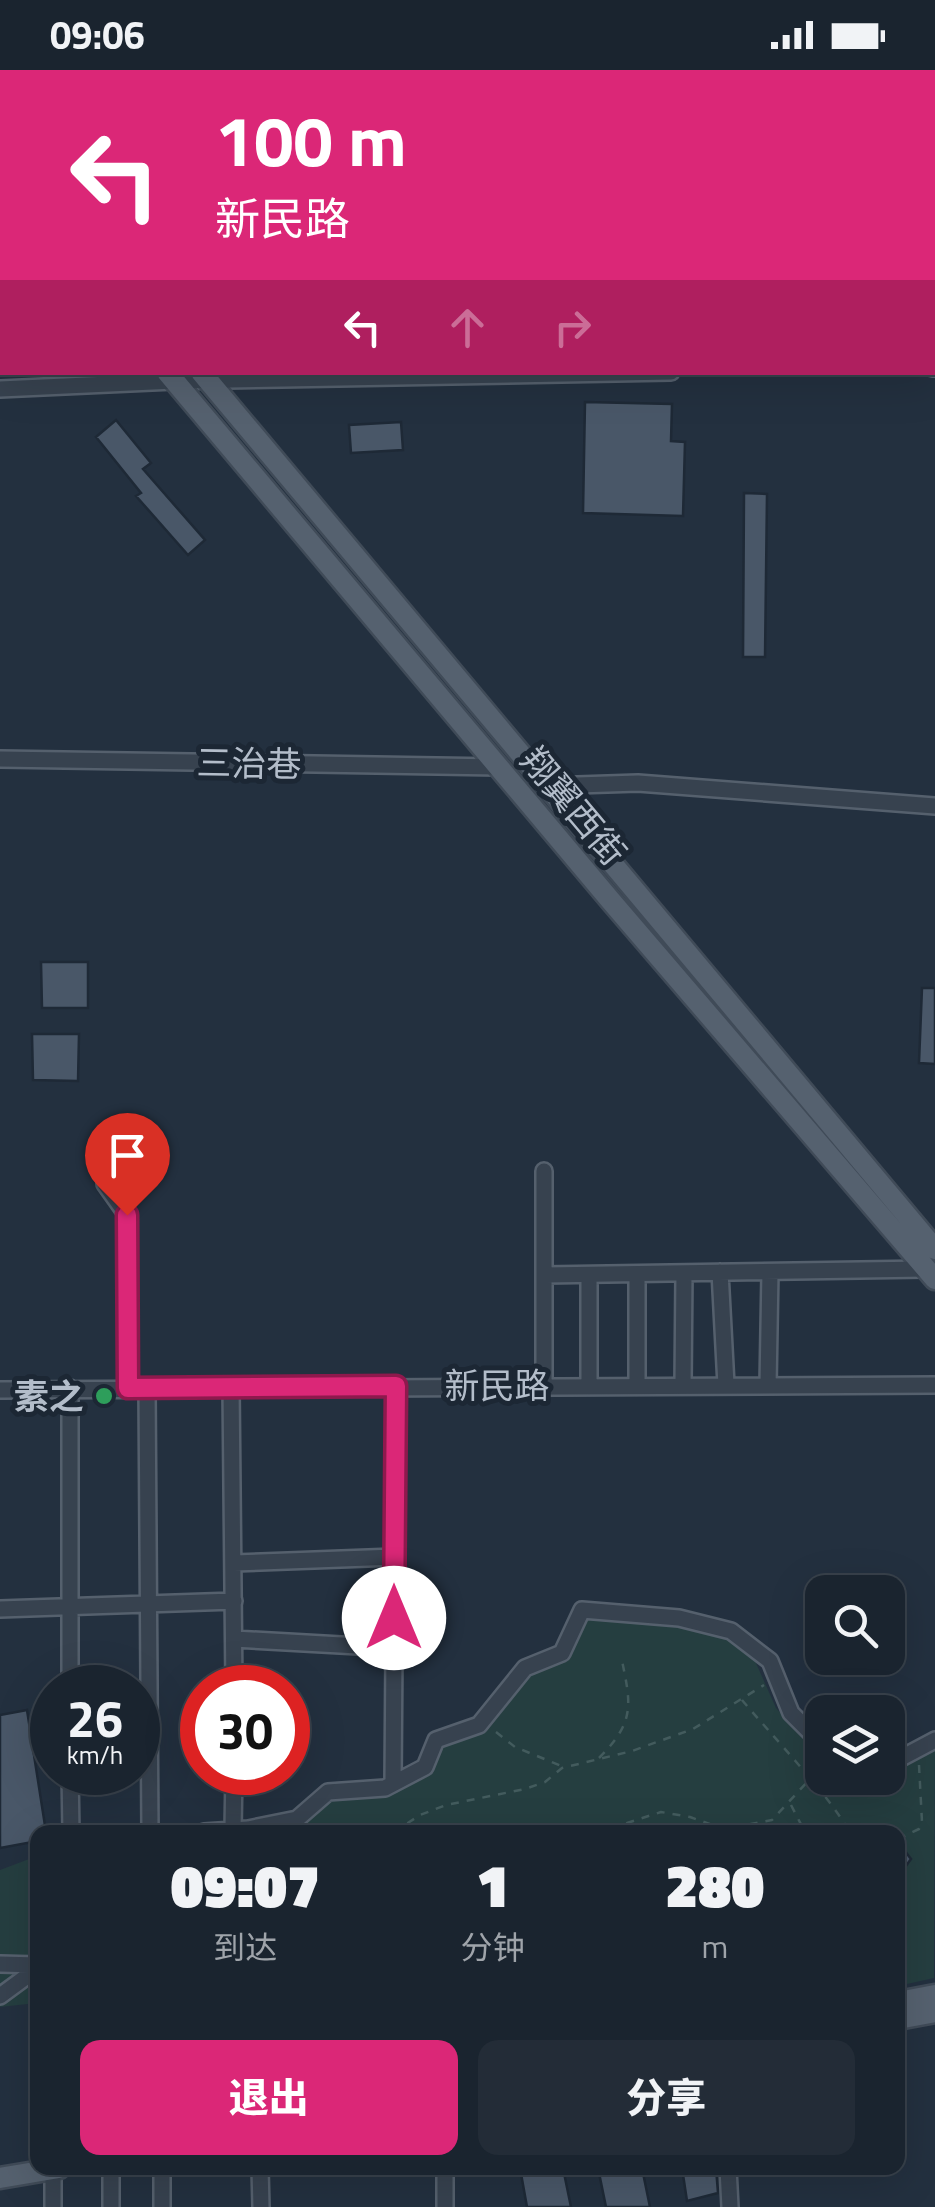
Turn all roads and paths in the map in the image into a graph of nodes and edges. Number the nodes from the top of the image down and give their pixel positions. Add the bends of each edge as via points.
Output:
1 (391, 375) edge
2 (170, 377) edge
3 (204, 377) edge
4 (0, 389) edge
5 (0, 760) edge
6 (498, 767) junction
7 (547, 786) junction
8 (935, 806) edge
9 (108, 1136) dead end
10 (544, 1172) dead end
11 (932, 1266) edge
12 (720, 1272) junction
13 (770, 1272) junction
14 (684, 1273) junction
15 (589, 1274) junction
16 (637, 1274) junction
17 (545, 1275) junction
18 (544, 1385) junction
19 (589, 1385) junction
20 (637, 1385) junction
21 (684, 1385) junction
22 (726, 1385) junction
23 (768, 1385) junction
24 (935, 1385) edge
25 (396, 1386) junction
26 (231, 1387) junction
27 (70, 1388) junction
28 (128, 1388) junction
29 (147, 1388) junction
30 (0, 1390) edge
31 (395, 1556) junction
32 (234, 1563) junction
33 (234, 1601) junction
34 (148, 1604) junction
35 (70, 1606) junction
36 (0, 1609) edge
37 (234, 1640) junction
38 (394, 1648) junction
39 (622, 1656) dead end
40 (70, 1665) edge
41 (234, 1665) edge
42 (776, 1676) junction
43 (741, 1699) junction
44 (484, 1719) junction
45 (805, 1727) edge
46 (935, 1740) edge
47 (917, 1749) junction
48 (905, 1755) edge
49 (598, 1758) junction
50 (566, 1767) junction
51 (805, 1775) edge
52 (393, 1784) junction
53 (805, 1785) edge
54 (70, 1795) edge
55 (234, 1795) edge
56 (822, 1795) edge
57 (790, 1803) junction
58 (626, 1823) joint
59 (70, 1825) edge
60 (150, 1825) edge
61 (234, 1825) edge
62 (263, 1825) edge
63 (405, 1825) edge
64 (623, 1825) edge
65 (713, 1825) edge
66 (745, 1825) edge
67 (801, 1825) edge
68 (847, 1825) edge
69 (905, 1835) edge
70 (0, 1964) edge
71 (30, 1966) edge
72 (30, 1973) edge
73 (935, 1995) edge
74 (0, 1996) edge
75 (905, 2001) edge
76 (935, 2012) edge
77 (905, 2018) edge
78 (30, 2161) edge
79 (0, 2167) edge
80 (30, 2173) edge
81 (55, 2175) edge
82 (110, 2175) edge
83 (162, 2175) edge
84 (260, 2175) edge
85 (445, 2175) edge
86 (728, 2175) edge
87 (0, 2178) edge
88 (53, 2207) edge
89 (111, 2207) edge
90 (162, 2207) edge
91 (261, 2207) edge
92 (445, 2207) edge
93 (730, 2207) edge

1 - 3 street
2 - 3 street
2 - 4 street
2 - 6 main road, 翔翼西街
3 - 7 main road, 翔翼西街
5 - 6 street, 三治巷
6 - 11 main road, 翔翼西街
7 - 8 street via 638,783
7 - 11 main road, 翔翼西街
9 - 28 street via 105,1184 127,1215
10 - 17 street
11 - 13 street
12 - 13 street
12 - 14 street
12 - 22 street
13 - 23 street
14 - 16 street
14 - 21 street
15 - 16 street
15 - 17 street
15 - 19 street
16 - 20 street
17 - 18 street
18 - 19 street, 新民路
18 - 25 street, 新民路
19 - 20 street, 新民路
20 - 21 street, 新民路
21 - 22 street, 新民路
22 - 23 street, 新民路
23 - 24 street, 新民路
25 - 26 street, 新民路
25 - 31 street
26 - 29 street, 新民路
26 - 32 street
27 - 28 street, 新民路
27 - 30 street, 新民路
27 - 35 street
28 - 29 street, 新民路
29 - 34 street
31 - 32 street
31 - 38 street
32 - 33 street
33 - 34 street
33 - 37 street
34 - 35 street
34 - 60 street
35 - 36 street
35 - 40 street
37 - 38 street
37 - 41 street
38 - 52 street
39 - 49 path via 629,1716 619,1738
42 - 43 path
42 - 44 street via 770,1661 731,1631 678,1618 582,1610 562,1653 524,1668
42 - 45 street via 791,1713
43 - 49 path via 694,1728
43 - 51 path
44 - 50 path via 515,1747
44 - 52 street via 436,1740 425,1768
46 - 47 street
47 - 48 street
47 - 69 path via 922,1822
49 - 50 path
50 - 63 path via 545,1782 464,1801
52 - 62 street via 328,1792 298,1819
53 - 57 path
54 - 59 street
55 - 61 street
56 - 68 path
57 - 66 path via 772,1820
57 - 67 path
58 - 64 path
58 - 65 path via 660,1812
70 - 71 street
72 - 74 street
73 - 75 main road
76 - 77 main road
78 - 79 main road
80 - 87 main road
81 - 88 street
82 - 89 street
83 - 90 street
84 - 91 street
85 - 92 street
86 - 93 street

